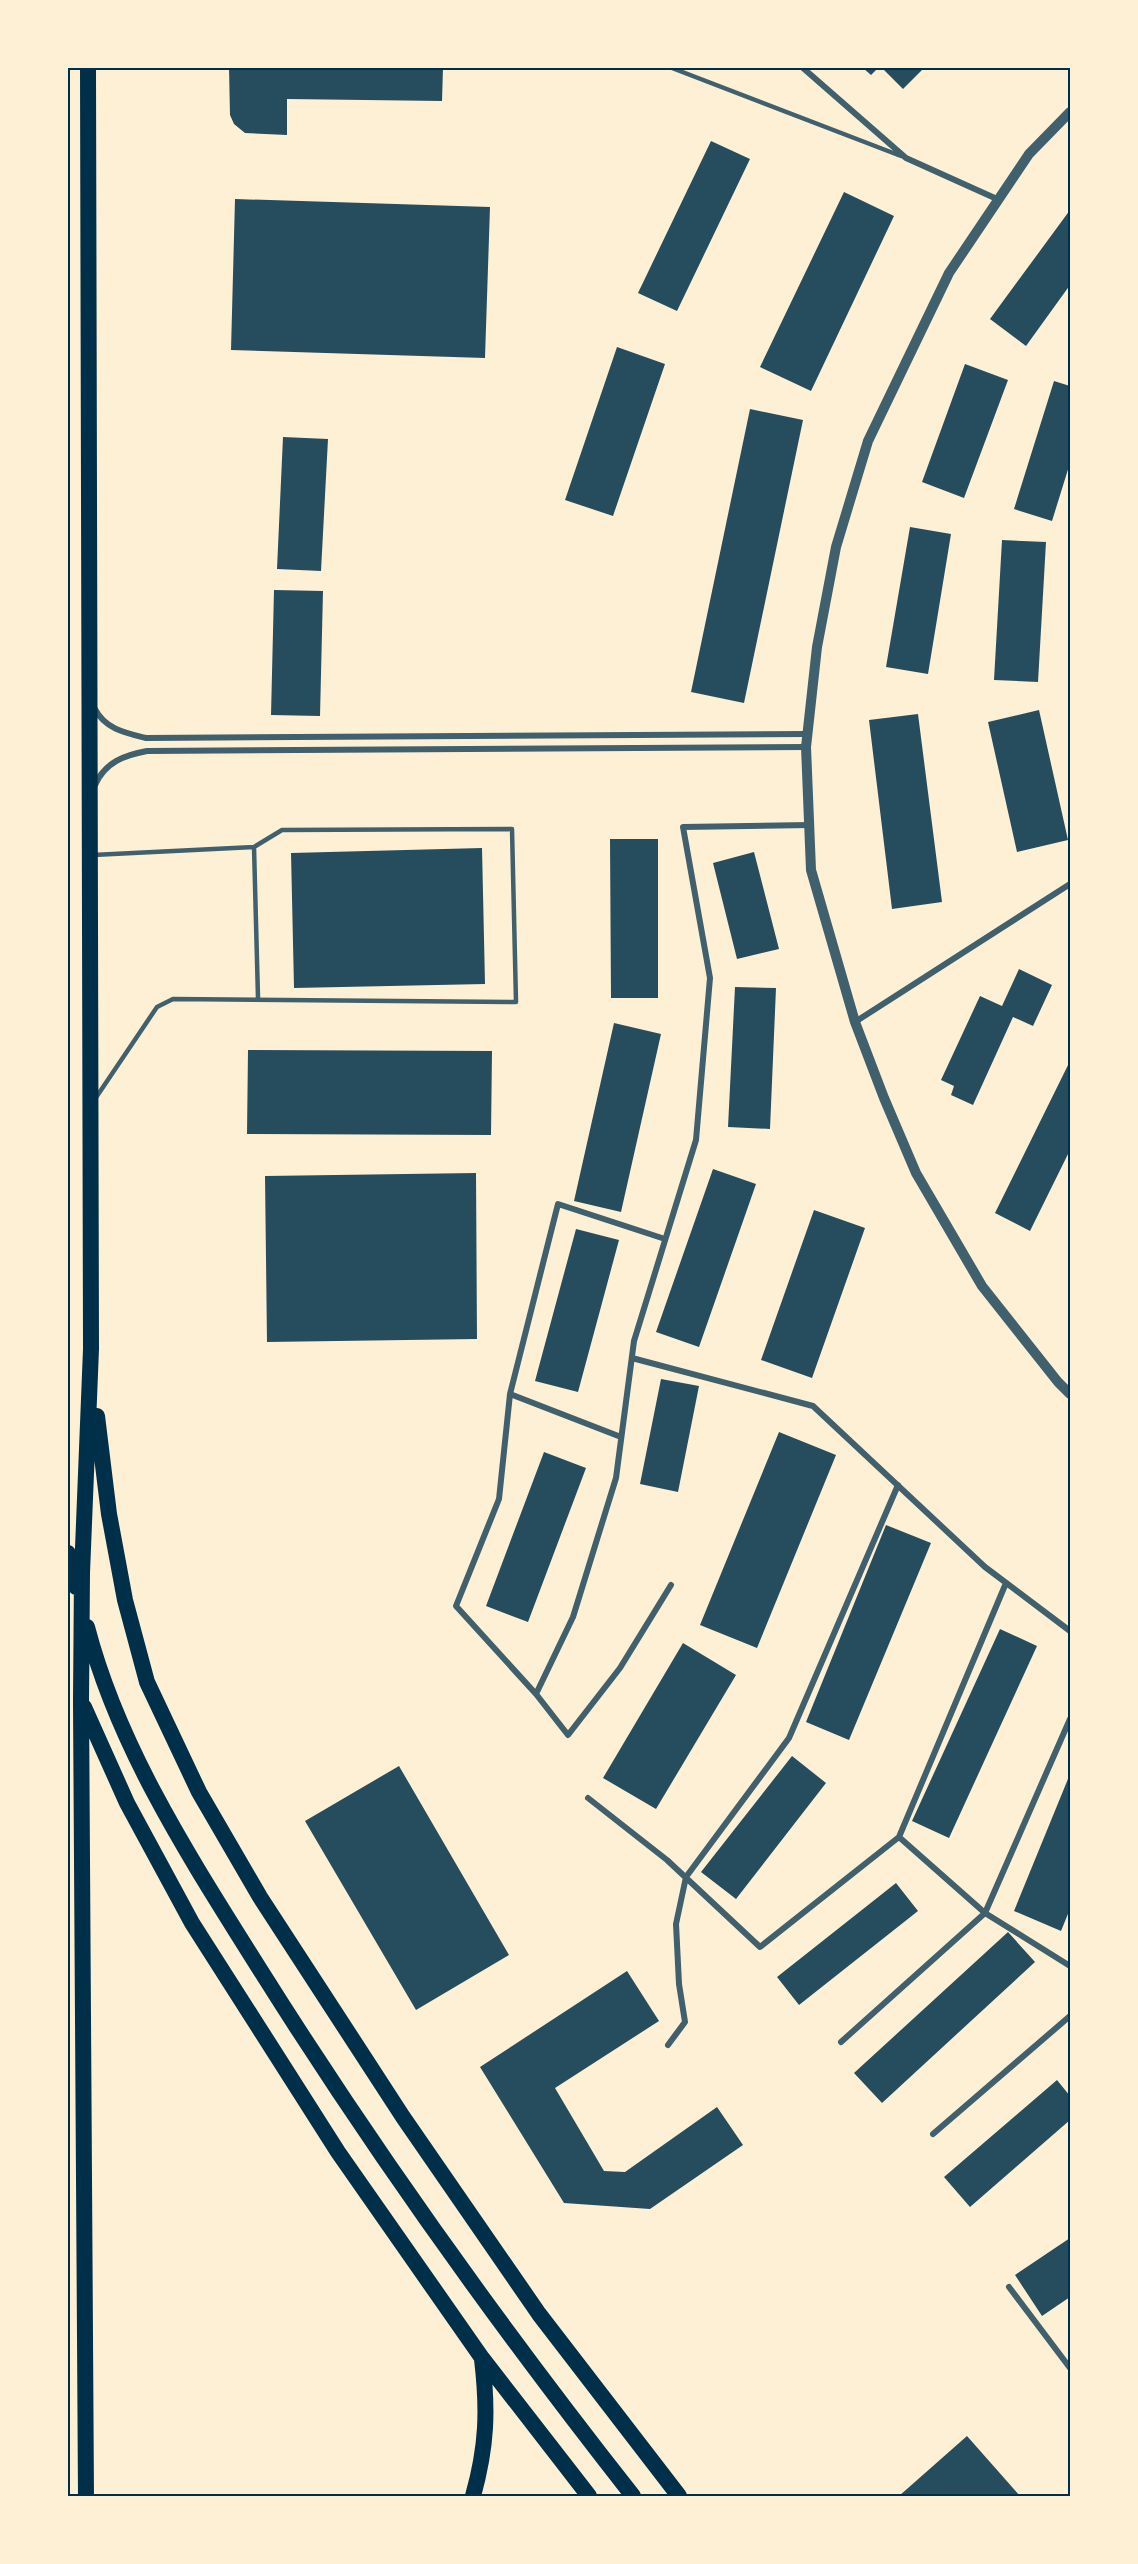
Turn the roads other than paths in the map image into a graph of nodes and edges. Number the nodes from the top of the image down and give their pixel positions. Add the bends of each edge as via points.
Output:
1 (88, 68) edge
2 (672, 68) edge
3 (803, 68) edge
4 (1071, 112) edge
5 (906, 158) junction
6 (997, 199) junction
7 (90, 699) junction
8 (807, 734) junction
9 (806, 747) junction
10 (90, 796) junction
11 (810, 825) junction
12 (254, 847) junction
13 (90, 856) junction
14 (1071, 885) edge
15 (258, 998) junction
16 (855, 1022) junction
17 (90, 1106) junction
18 (665, 1239) junction
19 (91, 1349) junction
20 (632, 1358) junction
21 (510, 1394) junction
22 (1071, 1394) edge
23 (621, 1437) junction
24 (897, 1485) junction
25 (68, 1553) edge
26 (1006, 1583) junction
27 (671, 1585) dead end
28 (1071, 1631) edge
29 (536, 1694) junction
30 (81, 1701) junction
31 (1071, 1719) edge
32 (588, 1797) dead end
33 (899, 1837) junction
34 (686, 1877) junction
35 (986, 1913) junction
36 (1071, 1966) edge
37 (1071, 2016) edge
38 (841, 2042) dead end
39 (668, 2045) dead end
40 (933, 2134) dead end
41 (1009, 2288) dead end
42 (482, 2358) junction
43 (1071, 2368) edge
44 (87, 2496) edge
45 (473, 2496) edge
46 (590, 2496) edge
47 (633, 2496) edge
48 (679, 2496) edge

1 - 7 highway
2 - 5 lane
3 - 5 street
4 - 6 street via 1029,154
5 - 6 street
6 - 8 street via 949,273 868,441 836,547 817,646
7 - 8 street via 98,715 111,727 146,738
7 - 10 highway
8 - 9 street
9 - 10 street via 147,751 112,763 99,776
9 - 11 street
10 - 13 highway
11 - 16 street via 811,870
11 - 18 street via 683,827 710,978 696,1140
12 - 13 lane
12 - 15 lane
12 - 15 lane via 282,830 512,829 516,1002
13 - 17 highway
14 - 16 street
15 - 17 lane via 173,999 157,1007
16 - 22 street via 922,1184 982,1286
17 - 19 highway
18 - 20 street
18 - 21 street via 558,1204
19 - 30 highway
19 - 48 highway via 109,1514 125,1600 147,1682 199,1791 260,1897 403,2116 539,2314
20 - 23 street
20 - 24 street via 813,1406
21 - 23 street
21 - 29 street via 499,1499 456,1606
23 - 29 street via 615,1478 573,1617
24 - 26 street
24 - 34 street via 789,1738
25 - 47 highway via 88,1634 116,1714 179,1839 368,2134 510,2337
26 - 28 street
26 - 33 street
27 - 29 street via 620,1668 568,1735
30 - 42 highway via 127,1803 192,1923 338,2152
30 - 44 highway
31 - 35 street
32 - 34 street
33 - 34 street via 760,1947
33 - 35 street
34 - 39 street via 676,1924 685,2022
35 - 36 street
35 - 38 street
37 - 40 street
41 - 43 street
42 - 45 highway via 486,2435
42 - 46 highway

